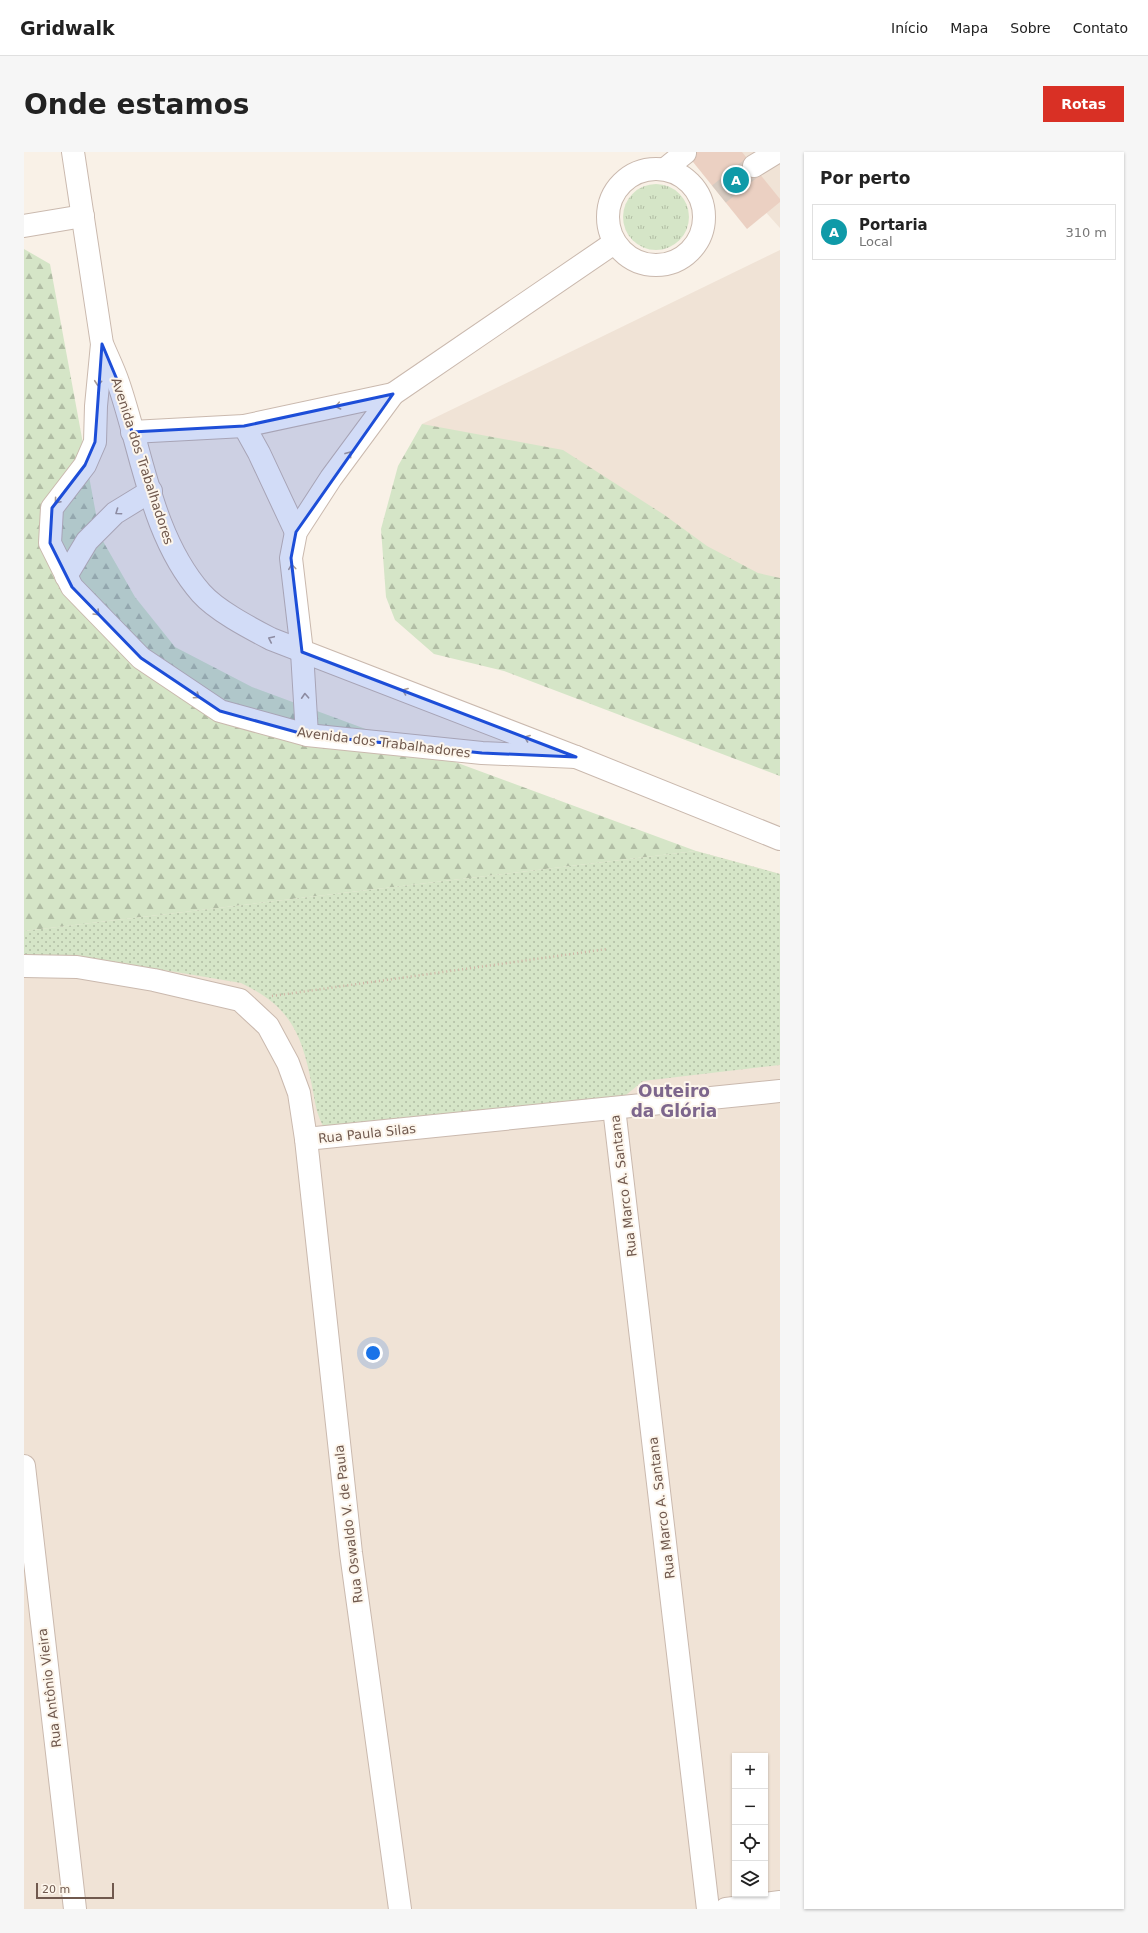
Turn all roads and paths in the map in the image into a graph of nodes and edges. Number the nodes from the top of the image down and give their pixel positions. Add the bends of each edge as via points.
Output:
1 (73, 152) edge
2 (685, 152) edge
3 (777, 152) edge
4 (754, 166) tunnel mouth
5 (665, 169) junction
6 (83, 216) junction
7 (24, 226) edge
8 (614, 243) junction
9 (102, 344) junction
10 (392, 394) junction
11 (244, 426) junction
12 (132, 432) junction
13 (151, 491) junction
14 (296, 532) junction
15 (66, 576) junction
16 (302, 652) junction
17 (307, 735) junction
18 (576, 756) junction
19 (780, 839) edge
20 (607, 949) dead end
21 (24, 966) edge
22 (240, 1000) junction
23 (780, 1091) edge
24 (614, 1108) junction
25 (306, 1139) junction
26 (24, 1466) edge
27 (780, 1902) edge
28 (75, 1909) edge
29 (400, 1909) edge
30 (708, 1909) edge
31 (726, 1909) edge

1 - 6 street, Avenida dos Trabalhadores
2 - 5 street
3 - 4 street
5 - 8 street via 650,168 636,172 614,191 607,217
5 - 8 street via 691,182 699,194 711,200 698,239 686,255 674,262 661,265 634,260
6 - 7 street
6 - 9 street, Avenida dos Trabalhadores
8 - 10 street
9 - 12 street, Avenida dos Trabalhadores via 118,382
9 -> 15 street, Avenida dos Trabalhadores via 95,442 85,465 52,508 50,543
10 -> 11 street
14 -> 10 street via 331,478
11 - 12 street
11 - 14 street
12 - 13 street, Avenida dos Trabalhadores
13 -> 15 street via 115,513 87,541
16 -> 13 street, Avenida dos Trabalhadores via 238,622 202,594 177,560 160,521
16 -> 14 street via 290,558
15 -> 17 street, Avenida dos Trabalhadores via 72,587 141,658 220,711
17 -> 16 street
18 -> 16 street, Avenida dos Trabalhadores
17 - 18 street, Avenida dos Trabalhadores via 482,753
18 - 19 street, Avenida dos Trabalhadores
20 - 22 path
21 - 22 street, Rua Paula Silas via 77,967 154,980
22 - 25 street, Rua Paula Silas via 268,1026 288,1063 299,1093
23 - 24 street, Rua Paula Silas
24 - 25 street, Rua Paula Silas
24 - 30 street, Rua Marco A. Santana
25 - 29 street, Rua Oswaldo V. de Paula via 351,1553
26 - 28 street, Rua Antônio Vieira
27 - 31 street

